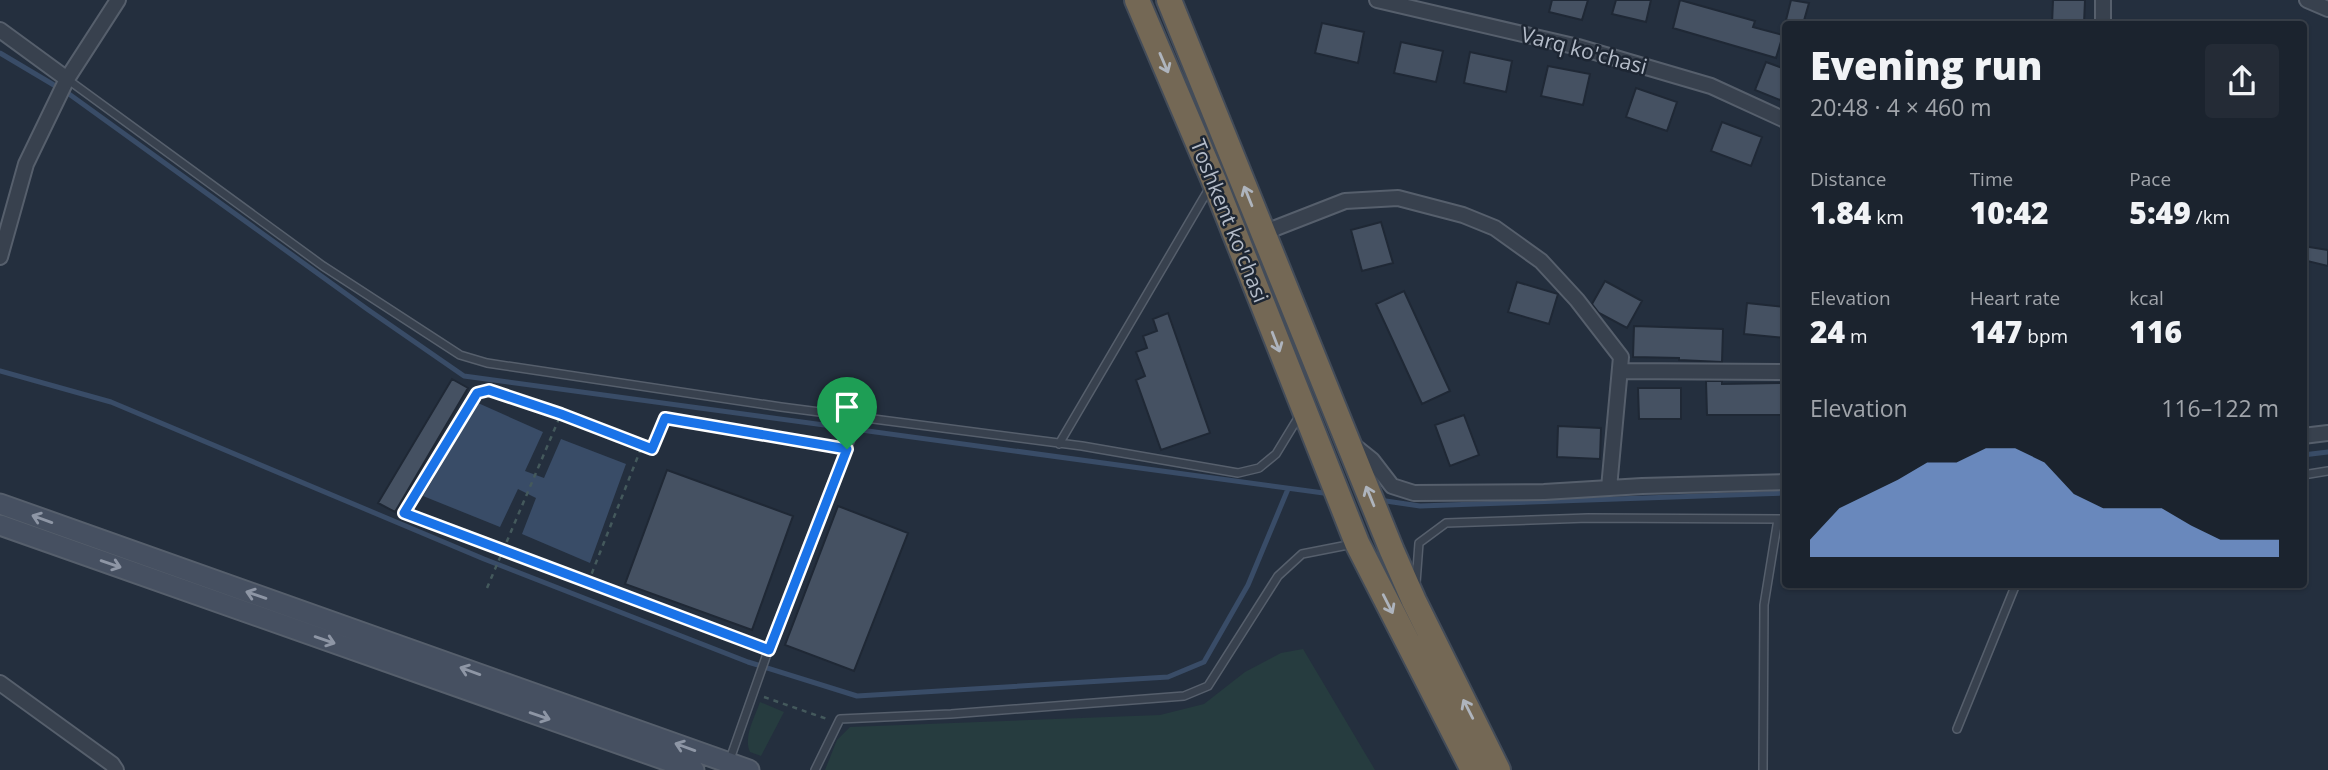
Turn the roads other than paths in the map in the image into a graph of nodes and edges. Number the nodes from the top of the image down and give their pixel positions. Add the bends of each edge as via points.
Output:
1 (118, 0) edge
2 (1137, 0) edge
3 (1168, 0) edge
4 (1377, 0) edge
5 (2103, 0) edge
6 (2307, 0) edge
7 (2328, 9) edge
8 (2103, 21) edge
9 (0, 30) edge
10 (67, 79) junction
11 (1782, 119) edge
12 (1214, 181) junction
13 (1263, 233) junction
14 (0, 257) edge
15 (1620, 370) junction
16 (1782, 372) edge
17 (1303, 410) junction
18 (860, 416) junction
19 (2328, 433) edge
20 (2307, 436) edge
21 (1348, 441) junction
22 (1059, 443) junction
23 (2328, 471) edge
24 (2307, 474) edge
25 (1782, 482) edge
26 (1609, 488) junction
27 (0, 504) edge
28 (1781, 519) edge
29 (0, 525) edge
30 (1357, 543) junction
31 (2015, 588) edge
32 (1414, 601) junction
33 (0, 683) edge
34 (1957, 729) dead end
35 (729, 763) junction
36 (116, 768) edge
37 (694, 770) edge
38 (749, 770) edge
39 (815, 770) edge
40 (1473, 770) edge
41 (1498, 770) edge
42 (1763, 770) edge

1 - 10 street
2 -> 12 highway, Toshkent ko'chasi
13 -> 3 highway, Toshkent ko'chasi
4 - 11 street, Varq ko'chasi via 1591,51 1711,86
5 - 8 street
6 - 7 street
9 - 10 street
10 - 14 street via 26,164
10 - 18 lane via 323,266 460,355 487,363
12 -> 17 highway, Toshkent ko'chasi
12 - 22 lane
13 - 15 street via 1345,201 1398,198 1463,215 1495,228 1541,261 1606,336 1621,357
13 - 21 highway, Toshkent ko'chasi
15 - 16 street
15 - 26 street
17 - 22 lane via 1276,454 1259,468 1238,473
17 - 30 highway, Toshkent ko'chasi
18 - 22 lane
18 - 35 lane
19 - 20 street
21 - 26 street via 1372,460 1392,486 1414,493
32 -> 21 highway, Toshkent ko'chasi
23 - 24 lane
25 - 26 street
35 -> 27 main road
28 - 32 lane via 1446,523 1419,543
28 - 42 lane via 1764,605
29 -> 37 main road
30 - 39 lane via 1302,555 1278,576 1208,686 1184,696 840,719
30 -> 40 highway, Toshkent ko'chasi
31 - 34 lane
41 -> 32 highway, Toshkent ko'chasi
33 - 36 street
35 - 38 main road

